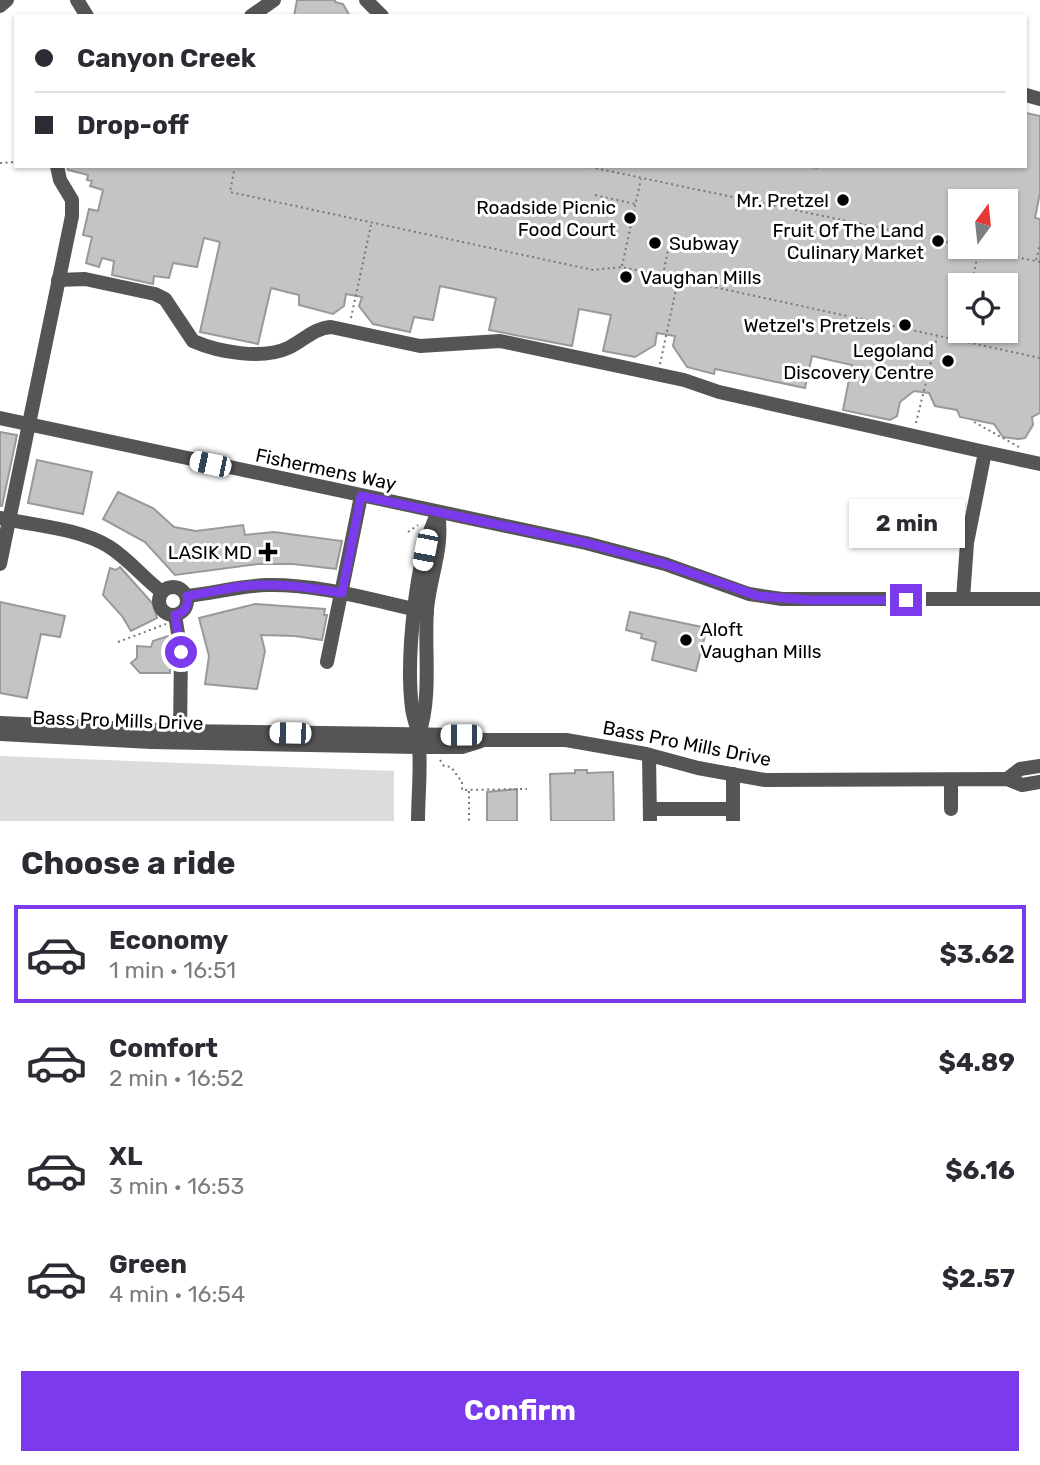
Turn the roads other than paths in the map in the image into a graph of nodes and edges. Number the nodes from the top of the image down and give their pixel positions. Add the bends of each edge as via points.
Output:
1 (7, 0) edge
2 (274, 0) edge
3 (366, 0) edge
4 (0, 6) edge
5 (254, 14) edge
6 (380, 14) edge
7 (57, 168) edge
8 (58, 280) junction
9 (0, 418) edge
10 (28, 424) junction
11 (985, 452) junction
12 (1040, 464) edge
13 (361, 496) junction
14 (438, 513) junction
15 (5, 519) edge
16 (0, 564) edge
17 (162, 592) junction
18 (342, 593) junction
19 (187, 596) junction
20 (963, 599) junction
21 (1040, 599) edge
22 (421, 611) junction
23 (176, 620) junction
24 (327, 662) dead end
25 (0, 723) edge
26 (180, 732) junction
27 (0, 734) edge
28 (418, 741) junction
29 (649, 755) junction
30 (1040, 766) edge
31 (737, 775) junction
32 (1007, 779) junction
33 (951, 781) junction
34 (1040, 782) edge
35 (951, 809) dead end
36 (736, 813) edge
37 (650, 815) edge
38 (418, 821) edge

1 - 4 street
2 - 5 street
3 - 6 street
7 - 8 street via 72,200
8 - 10 street
8 - 11 street via 85,279 155,294 165,299 192,341 246,354 286,349 325,327 420,346 500,341
9 - 10 street, Fishermens Way
10 - 13 street, Fishermens Way
10 - 15 street
11 - 12 street
11 - 20 street via 965,553
13 - 14 street, Fishermens Way
13 - 18 street
14 - 20 street, Fishermens Way via 586,543 758,596
14 - 22 street via 441,532
15 - 16 street
15 - 17 street via 106,545
17 - 19 street via 176,587
17 - 23 street via 160,606
18 - 19 street via 269,585
18 - 22 street
18 - 24 street
19 - 23 street via 187,606
20 - 21 street, Fishermens Way
22 - 28 street via 425,714
23 - 26 street via 182,673
25 - 26 street, Bass Pro Mills Drive
26 - 28 street, Bass Pro Mills Drive
27 - 28 street, Bass Pro Mills Drive via 151,742
28 - 29 street, Bass Pro Mills Drive via 461,735 485,740 566,740
28 - 38 street
29 - 31 street, Bass Pro Mills Drive
29 - 37 street
30 - 32 street, Bass Pro Mills Drive via 1020,769
31 - 33 street, Bass Pro Mills Drive via 799,781
31 - 36 street
32 - 33 street, Bass Pro Mills Drive
32 - 34 street, Bass Pro Mills Drive via 1022,785
33 - 35 street
36 - 37 street

